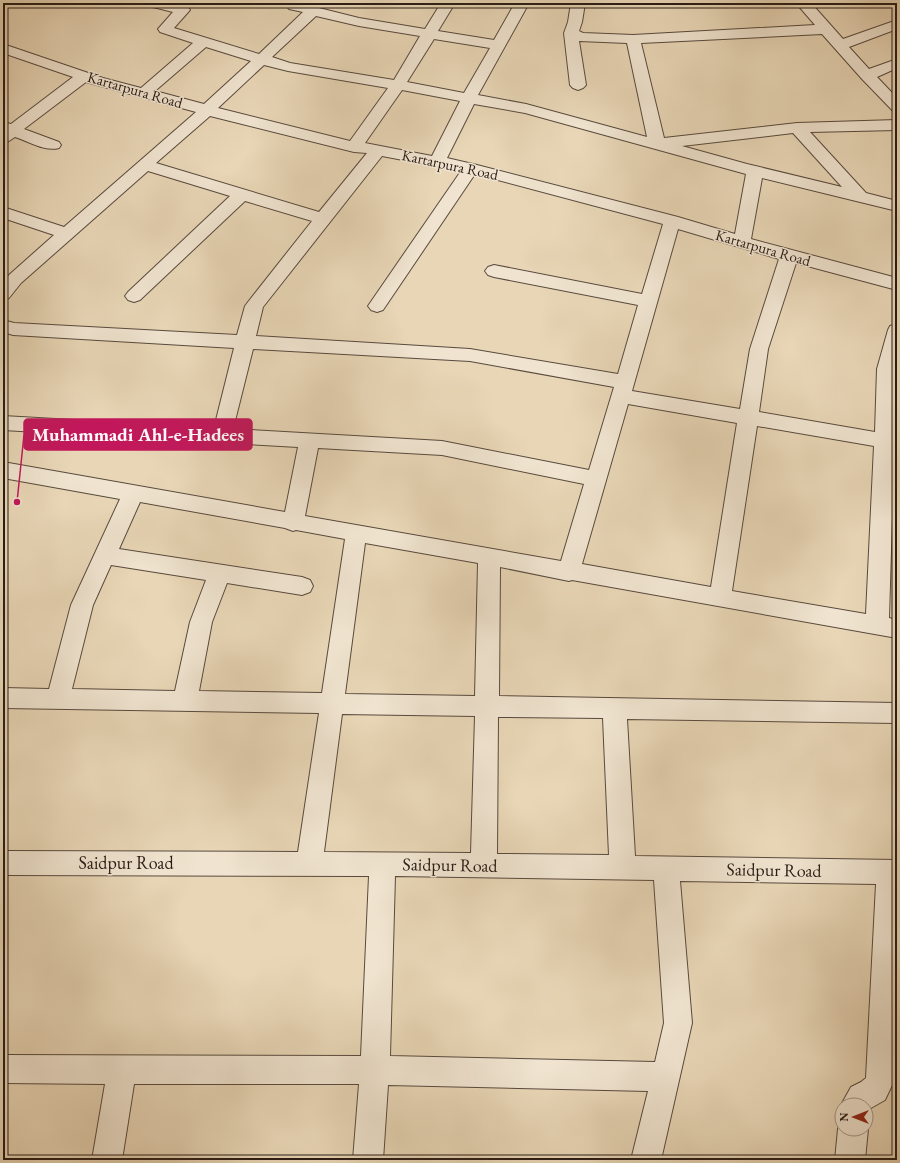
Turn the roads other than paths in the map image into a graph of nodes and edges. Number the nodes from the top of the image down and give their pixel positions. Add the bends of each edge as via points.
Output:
1 (154, 3) edge
2 (448, 3) edge
3 (522, 3) edge
4 (578, 3) edge
5 (803, 3) edge
6 (291, 4) edge
7 (313, 11) junction
8 (897, 24) edge
9 (827, 29) junction
10 (571, 33) junction
11 (430, 35) junction
12 (633, 39) junction
13 (203, 42) junction
14 (498, 45) junction
15 (840, 45) junction
16 (3, 48) edge
17 (261, 59) junction
18 (897, 63) edge
19 (84, 76) junction
20 (867, 76) junction
21 (398, 85) junction
22 (578, 85) dead end
23 (144, 93) junction
24 (469, 98) junction
25 (895, 101) edge
26 (207, 110) junction
27 (897, 125) edge
28 (797, 128) junction
29 (6, 132) edge
30 (657, 144) junction
31 (53, 145) dead end
32 (354, 147) junction
33 (378, 150) junction
34 (437, 162) junction
35 (145, 164) junction
36 (471, 168) junction
37 (755, 172) junction
38 (242, 194) junction
39 (860, 196) junction
40 (897, 206) edge
41 (3, 212) edge
42 (323, 219) junction
43 (672, 221) junction
44 (67, 234) junction
45 (742, 242) junction
46 (789, 256) junction
47 (494, 271) dead end
48 (897, 284) edge
49 (3, 294) edge
50 (134, 296) dead end
51 (649, 301) junction
52 (377, 306) dead end
53 (3, 326) edge
54 (897, 330) edge
55 (245, 342) junction
56 (623, 389) junction
57 (748, 418) junction
58 (3, 423) edge
59 (222, 435) junction
60 (310, 440) junction
61 (891, 442) edge
62 (3, 470) edge
63 (596, 479) junction
64 (133, 494) junction
65 (293, 522) junction
66 (356, 534) junction
67 (105, 555) junction
68 (489, 558) junction
69 (569, 572) junction
70 (220, 573) junction
71 (302, 586) dead end
72 (720, 598) junction
73 (887, 627) edge
74 (3, 698) edge
75 (58, 699) junction
76 (185, 701) junction
77 (332, 704) junction
78 (487, 706) junction
79 (614, 708) junction
80 (897, 713) edge
81 (3, 863) edge
82 (309, 864) junction
83 (382, 864) junction
84 (484, 865) junction
85 (623, 868) junction
86 (666, 868) junction
87 (894, 872) edge
88 (3, 1068) edge
89 (122, 1069) junction
90 (375, 1070) junction
91 (665, 1077) junction
92 (861, 1097) edge
93 (853, 1137) edge
94 (107, 1160) edge
95 (368, 1160) edge
96 (646, 1160) edge
97 (850, 1160) edge

1 - 13 street via 183,10 165,29
2 - 11 street
3 - 14 street
4 - 10 street
5 - 9 street
6 - 7 street
7 - 11 street
7 - 17 street
8 - 15 street
9 - 12 street
9 - 15 street
10 - 12 street via 581,37
10 - 22 street
11 - 14 street
11 - 21 street
12 - 30 street
13 - 17 street
13 - 23 street
14 - 24 street
15 - 20 street
16 - 19 street, Kartarpura Road
17 - 21 street via 288,67
17 - 26 street
18 - 20 street
19 - 23 street, Kartarpura Road
19 - 29 street
20 - 25 street
21 - 24 street
21 - 32 street
23 - 26 street, Kartarpura Road
24 - 30 street via 526,109
24 - 34 street
26 - 32 street, Kartarpura Road
26 - 35 street
27 - 28 street
28 - 30 street
28 - 39 street
29 - 31 street
30 - 37 street
32 - 33 street, Kartarpura Road
33 - 34 street, Kartarpura Road
33 - 42 street
34 - 36 street, Kartarpura Road
35 - 38 street
35 - 44 street
36 - 43 street, Kartarpura Road
36 - 52 street
37 - 39 street
37 - 45 street
38 - 42 street
38 - 50 street
39 - 40 street
41 - 44 street
42 - 55 street via 254,306
43 - 45 street, Kartarpura Road
43 - 51 street
44 - 49 street via 15,279
45 - 46 street, Kartarpura Road
46 - 48 street, Kartarpura Road
46 - 57 street via 759,349
47 - 51 street
51 - 56 street
53 - 55 street via 14,329
54 - 61 street via 887,370
55 - 56 street via 470,355
55 - 59 street
56 - 57 street
56 - 63 street
57 - 61 street
57 - 72 street
58 - 59 street
59 - 60 street
60 - 63 street via 442,448
60 - 65 street
61 - 73 street
62 - 64 street
63 - 69 street
64 - 65 street
64 - 67 street
65 - 66 street
66 - 68 street
66 - 77 street
67 - 70 street
67 - 75 street via 82,605
68 - 69 street
68 - 78 street
69 - 72 street
70 - 71 street
70 - 76 street via 201,622
72 - 73 street
74 - 75 street
75 - 76 street
76 - 77 street
77 - 78 street
77 - 82 street
78 - 79 street
78 - 84 street
79 - 80 street
79 - 85 street
81 - 82 street, Saidpur Road
82 - 83 street, Saidpur Road
83 - 84 street, Saidpur Road
83 - 90 street
84 - 85 street, Saidpur Road
85 - 86 street, Saidpur Road
86 - 87 street, Saidpur Road
86 - 91 street via 678,1023
87 - 92 street via 880,1081 876,1089
88 - 89 street
89 - 90 street
89 - 94 street
90 - 91 street
90 - 95 street
91 - 96 street
93 - 97 street

